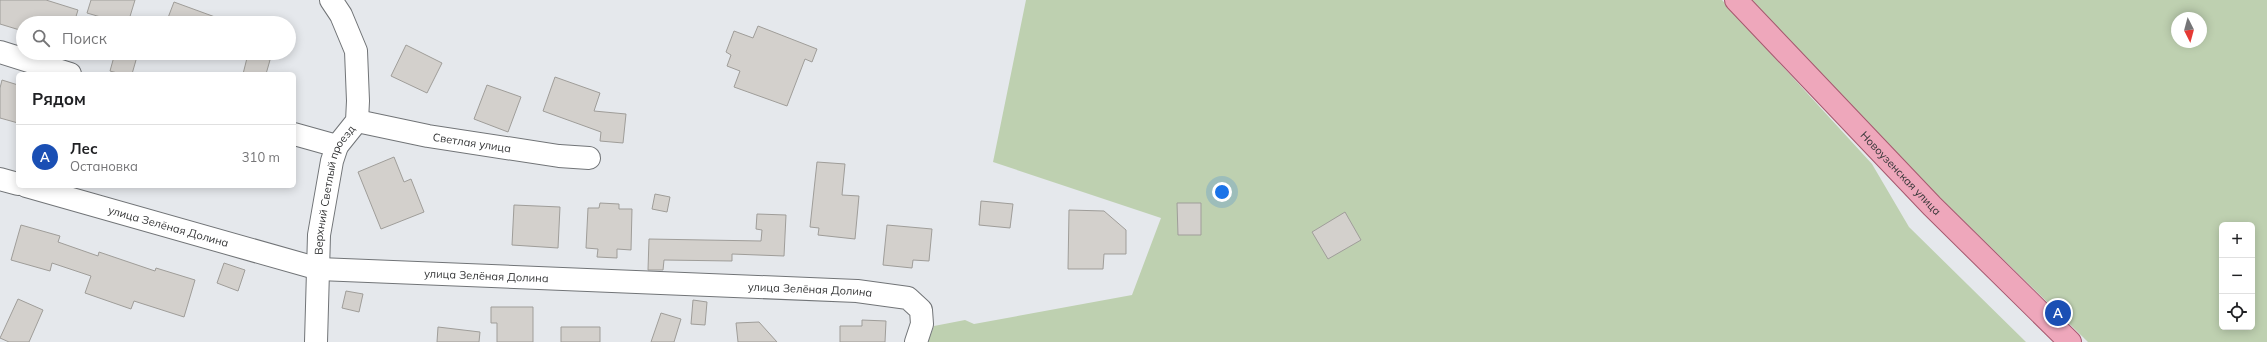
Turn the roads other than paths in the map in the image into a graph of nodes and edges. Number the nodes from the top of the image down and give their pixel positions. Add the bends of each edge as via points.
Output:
1 (331, 0) edge
2 (1736, 0) edge
3 (0, 52) edge
4 (16, 57) edge
5 (25, 60) edge
6 (64, 72) edge
7 (357, 121) junction
8 (296, 135) edge
9 (337, 146) junction
10 (589, 158) dead end
11 (0, 179) edge
12 (16, 183) edge
13 (33, 188) edge
14 (319, 269) junction
15 (316, 342) edge
16 (916, 342) edge
17 (2070, 342) edge

1 - 7 street, Верхний Светлый проезд via 341,15 356,51
2 - 17 main road, Новоузенская улица via 1932,206
3 - 4 street
5 - 6 street
7 - 9 street, Верхний Светлый проезд
7 - 10 street, Светлая улица via 428,136 559,156
8 - 9 street
9 - 14 street, Верхний Светлый проезд via 319,235
11 - 12 street
13 - 14 street, улица Зелёная Долина
14 - 15 street, Верхний Светлый проезд
14 - 16 street, улица Зелёная Долина via 841,290 893,295 908,298 921,310 922,324

